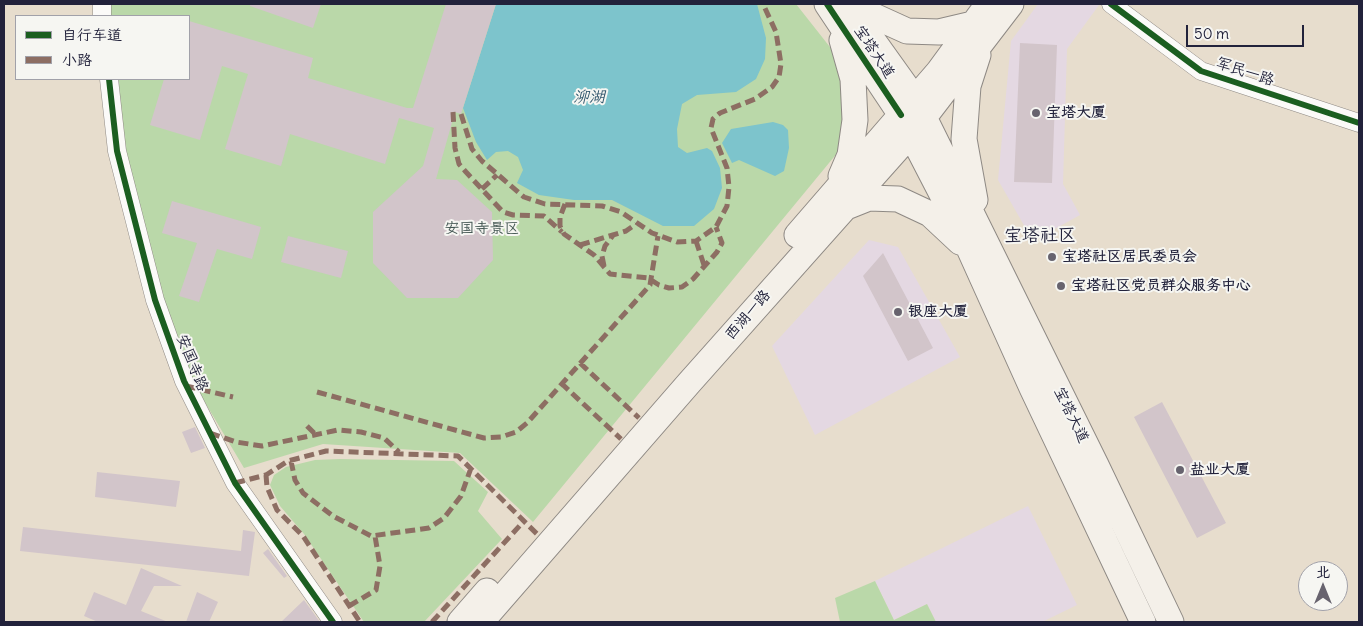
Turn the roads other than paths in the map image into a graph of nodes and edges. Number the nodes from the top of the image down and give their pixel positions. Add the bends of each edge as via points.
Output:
1 (826, 4) edge
2 (847, 4) edge
3 (857, 4) edge
4 (988, 4) edge
5 (1011, 4) edge
6 (1111, 4) edge
7 (978, 33) junction
8 (109, 80) edge
9 (913, 116) junction
10 (1359, 123) edge
11 (839, 200) junction
12 (979, 249) junction
13 (333, 622) edge
14 (460, 622) edge
15 (481, 622) edge
16 (1143, 622) edge
17 (1171, 622) edge

1 - 9 main road, 宝塔大道
1 - 11 main road via 843,43 853,79 855,120
2 - 9 main road, 宝塔大道
3 - 7 main road via 907,31
4 - 7 main road, 西湖一路
5 - 7 main road, 西湖一路
6 - 10 street, 军民一路 via 1201,71
7 - 9 main road, 西湖一路
7 - 12 main road via 968,86 964,138
8 - 13 street, 安国寺路 via 119,160 155,300 184,381 236,483
9 - 11 main road, 西湖一路
9 - 12 main road, 宝塔大道
11 - 12 main road via 898,199 930,214
11 - 14 main road, 西湖一路
11 - 15 main road, 西湖一路
12 - 16 main road, 宝塔大道 via 1032,388
12 - 17 main road, 宝塔大道

